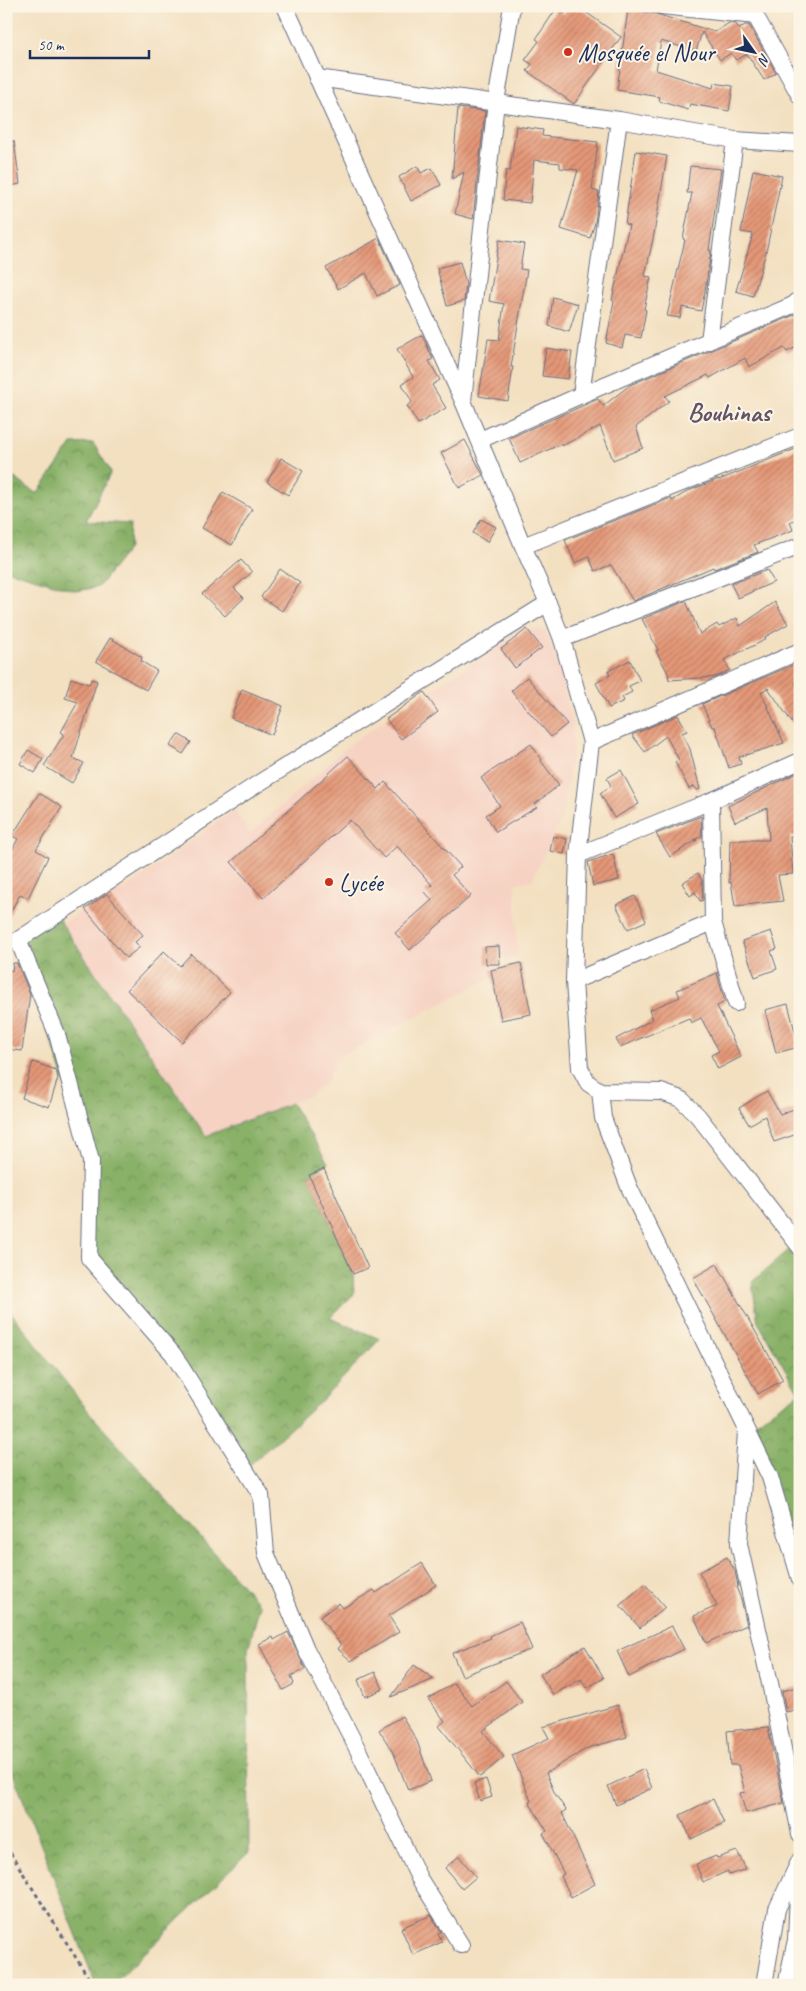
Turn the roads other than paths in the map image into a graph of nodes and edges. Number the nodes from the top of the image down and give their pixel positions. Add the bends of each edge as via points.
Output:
1 (286, 6) edge
2 (512, 6) edge
3 (662, 6) edge
4 (753, 11) edge
5 (317, 78) junction
6 (800, 96) edge
7 (496, 102) junction
8 (619, 120) junction
9 (735, 140) junction
10 (800, 144) edge
11 (800, 299) edge
12 (709, 341) junction
13 (581, 395) junction
14 (463, 401) junction
15 (800, 436) edge
16 (480, 440) junction
17 (523, 546) junction
18 (800, 546) edge
19 (548, 603) junction
20 (562, 639) junction
21 (800, 651) edge
22 (591, 742) junction
23 (800, 761) edge
24 (711, 801) junction
25 (578, 855) junction
26 (713, 922) junction
27 (574, 981) junction
28 (736, 1003) dead end
29 (600, 1091) junction
30 (800, 1247) edge
31 (746, 1429) junction
32 (800, 1579) edge
33 (800, 1834) edge
34 (800, 1861) edge
35 (461, 1944) dead end
36 (764, 1985) edge
37 (786, 1985) edge

1 - 5 street
2 - 7 street
3 - 4 street
4 - 6 street
5 - 7 street
5 - 14 street
7 - 8 street
7 - 14 street
8 - 9 street
8 - 13 street
9 - 10 street
9 - 12 street
11 - 12 street via 793,305
12 - 13 street
13 - 16 street
14 - 16 street
15 - 17 street
16 - 17 street
17 - 19 street
18 - 20 street
19 - 20 street
19 - 35 street via 259,783 18,940 57,1034 91,1161 89,1258 173,1354 261,1495 266,1553 306,1649 419,1878
20 - 22 street
21 - 22 street
22 - 25 street
23 - 24 street
24 - 25 street
24 - 26 street
25 - 27 street
26 - 27 street
26 - 28 street
27 - 29 street via 580,1068 588,1083
29 - 30 street via 661,1092 681,1099 698,1116
29 - 31 street via 603,1118 629,1186
31 - 32 street via 770,1477
31 - 33 street via 739,1544
34 - 36 street via 777,1909
34 - 37 street via 796,1940

